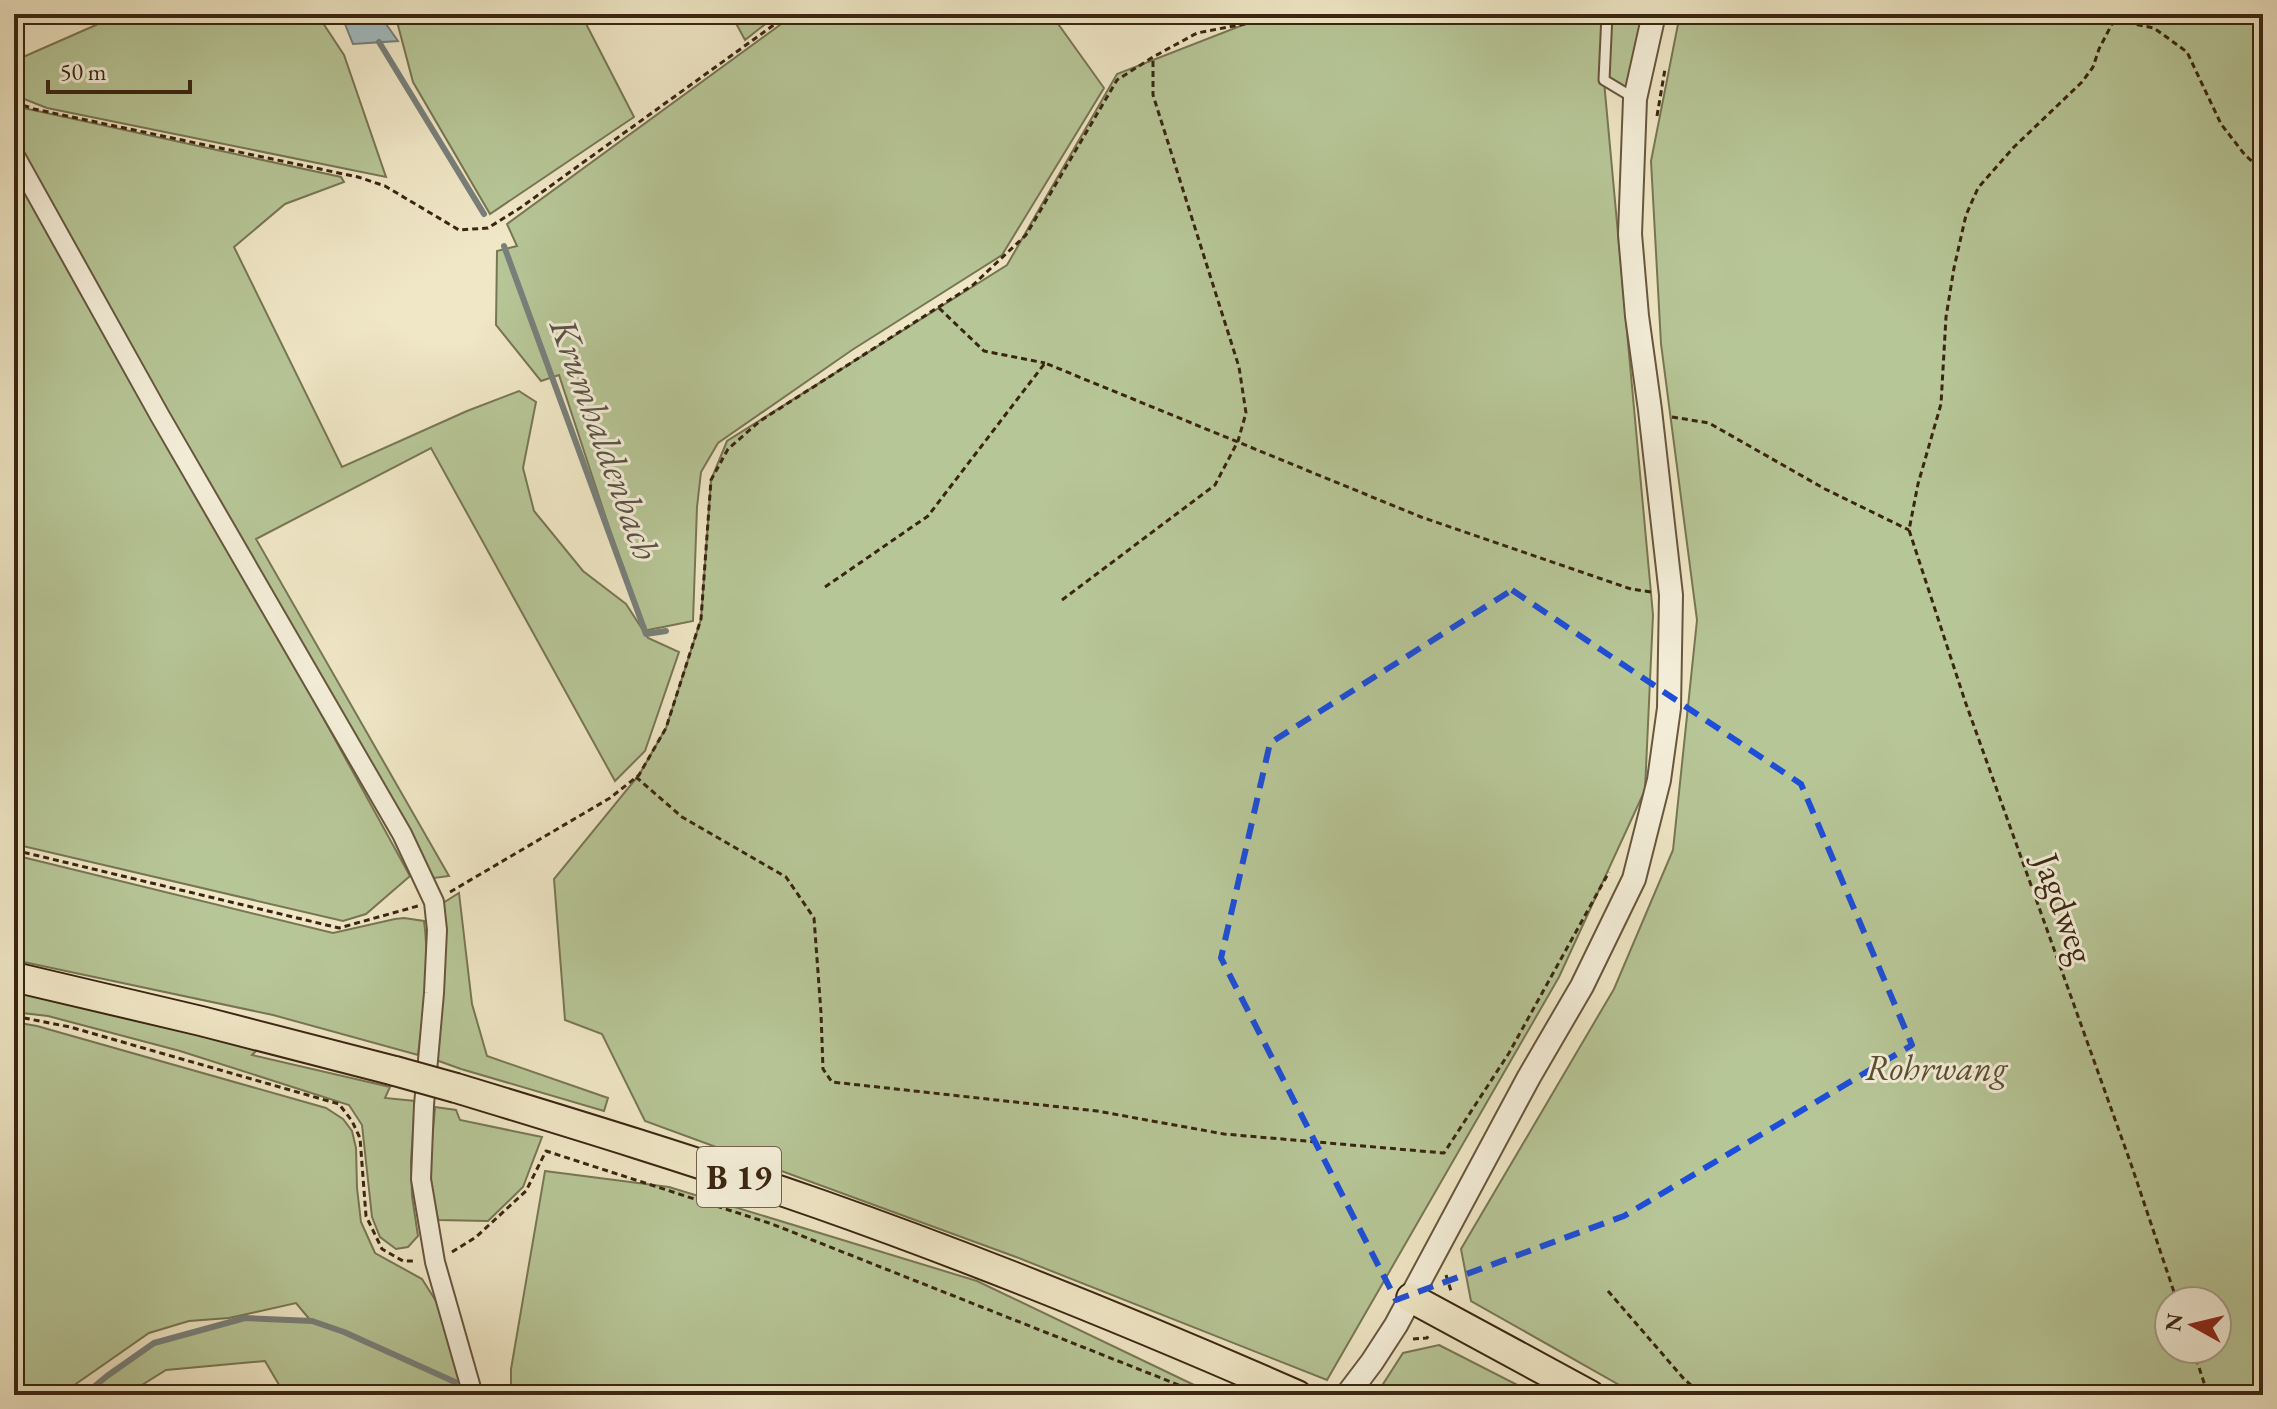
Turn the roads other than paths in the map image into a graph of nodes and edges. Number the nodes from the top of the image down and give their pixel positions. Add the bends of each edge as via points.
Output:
1 (1607, 14) edge
2 (1654, 14) edge
3 (1635, 99) junction
4 (14, 154) edge
5 (14, 977) edge
6 (1411, 1298) junction
7 (473, 1395) edge
8 (1297, 1395) edge
9 (1347, 1395) edge
10 (1590, 1395) edge

1 - 3 lane via 1604,80
2 - 3 street
3 - 6 street via 1630,234 1671,595 1669,708 1659,780 1634,879 1582,986
4 - 7 street via 402,834 434,902 437,930 421,1179 435,1262
5 - 8 main road, B 19, bridge via 395,1071 684,1159 905,1235
6 - 9 street
6 - 10 main road

